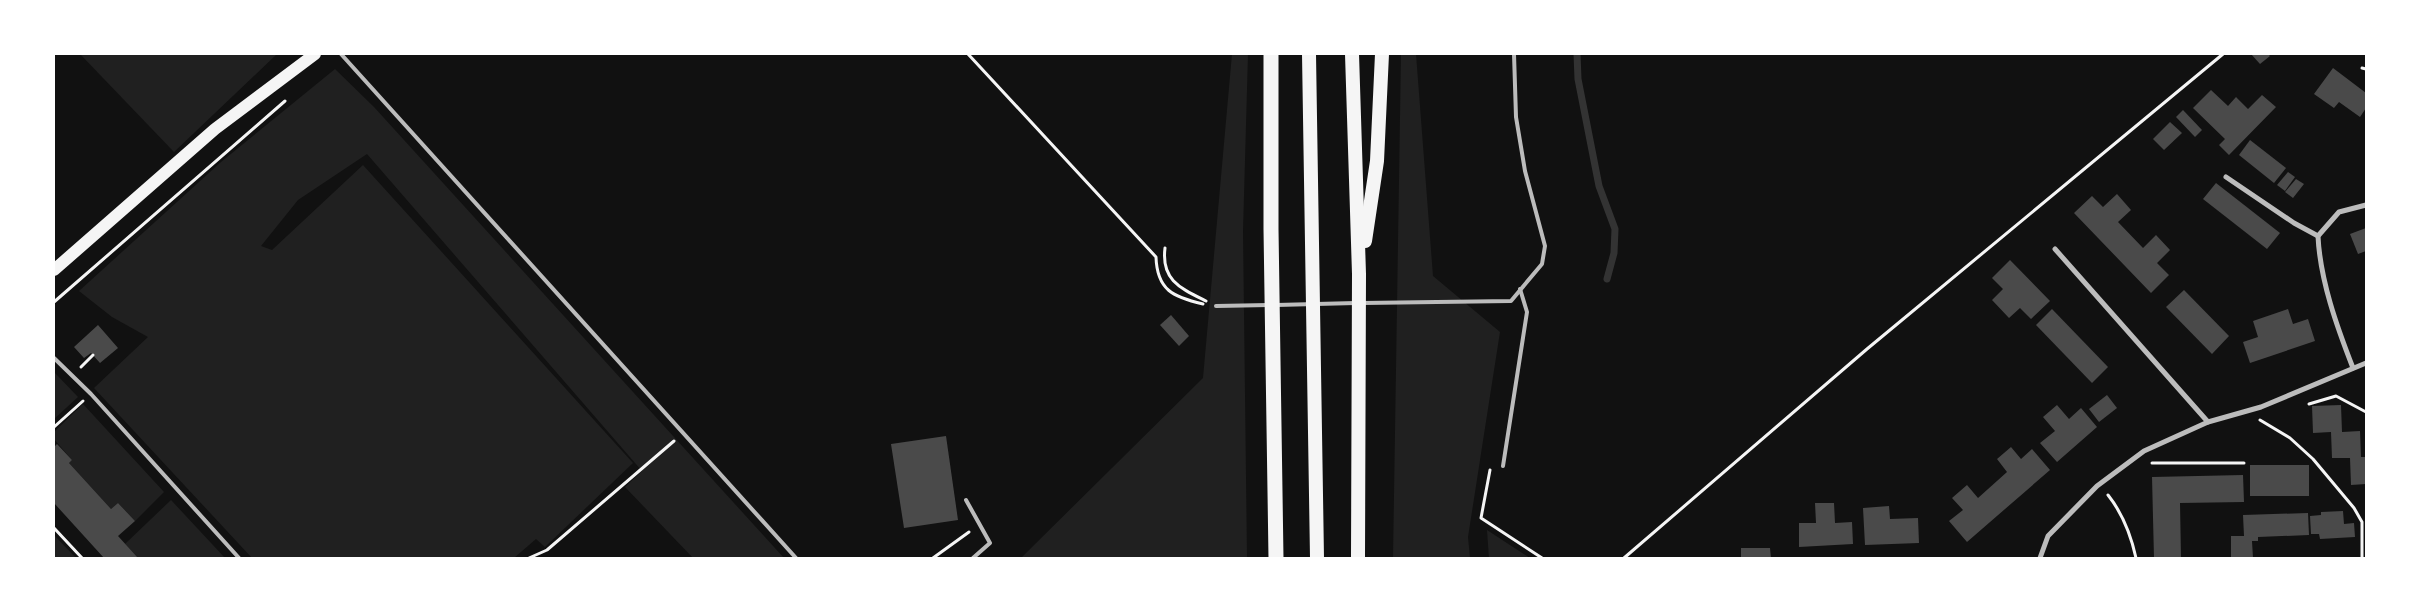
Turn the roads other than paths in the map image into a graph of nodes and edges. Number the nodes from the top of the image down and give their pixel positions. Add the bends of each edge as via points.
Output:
1 (315, 54) edge
2 (341, 54) edge
3 (1271, 54) edge
4 (1309, 54) edge
5 (1352, 54) edge
6 (1382, 54) edge
7 (1514, 54) edge
8 (2226, 178) dead end
9 (2366, 205) edge
10 (2318, 236) junction
11 (2055, 249) dead end
12 (54, 270) edge
13 (1359, 274) junction
14 (1520, 289) junction
15 (1216, 306) road end
16 (54, 358) edge
17 (2366, 364) edge
18 (2353, 368) junction
19 (2208, 422) junction
20 (1503, 466) dead end
21 (966, 500) dead end
22 (239, 558) edge
23 (796, 558) edge
24 (973, 558) edge
25 (1276, 558) edge
26 (1317, 558) edge
27 (1358, 558) edge
28 (2040, 558) edge

1 - 12 main road via 215,129
2 - 23 lane
3 - 25 highway
4 - 26 highway
5 - 13 highway
6 - 13 highway via 1377,161
7 - 14 lane via 1516,117 1523,162 1545,246 1542,264
8 - 10 street
9 - 10 street via 2339,212
10 - 18 street via 2319,258
11 - 19 street
13 - 27 highway
14 - 15 lane via 1510,301
14 - 20 lane via 1527,312
16 - 22 lane via 91,394
17 - 18 street
18 - 19 street via 2261,407
19 - 28 street via 2144,451 2097,486 2048,536
21 - 24 lane via 990,543

